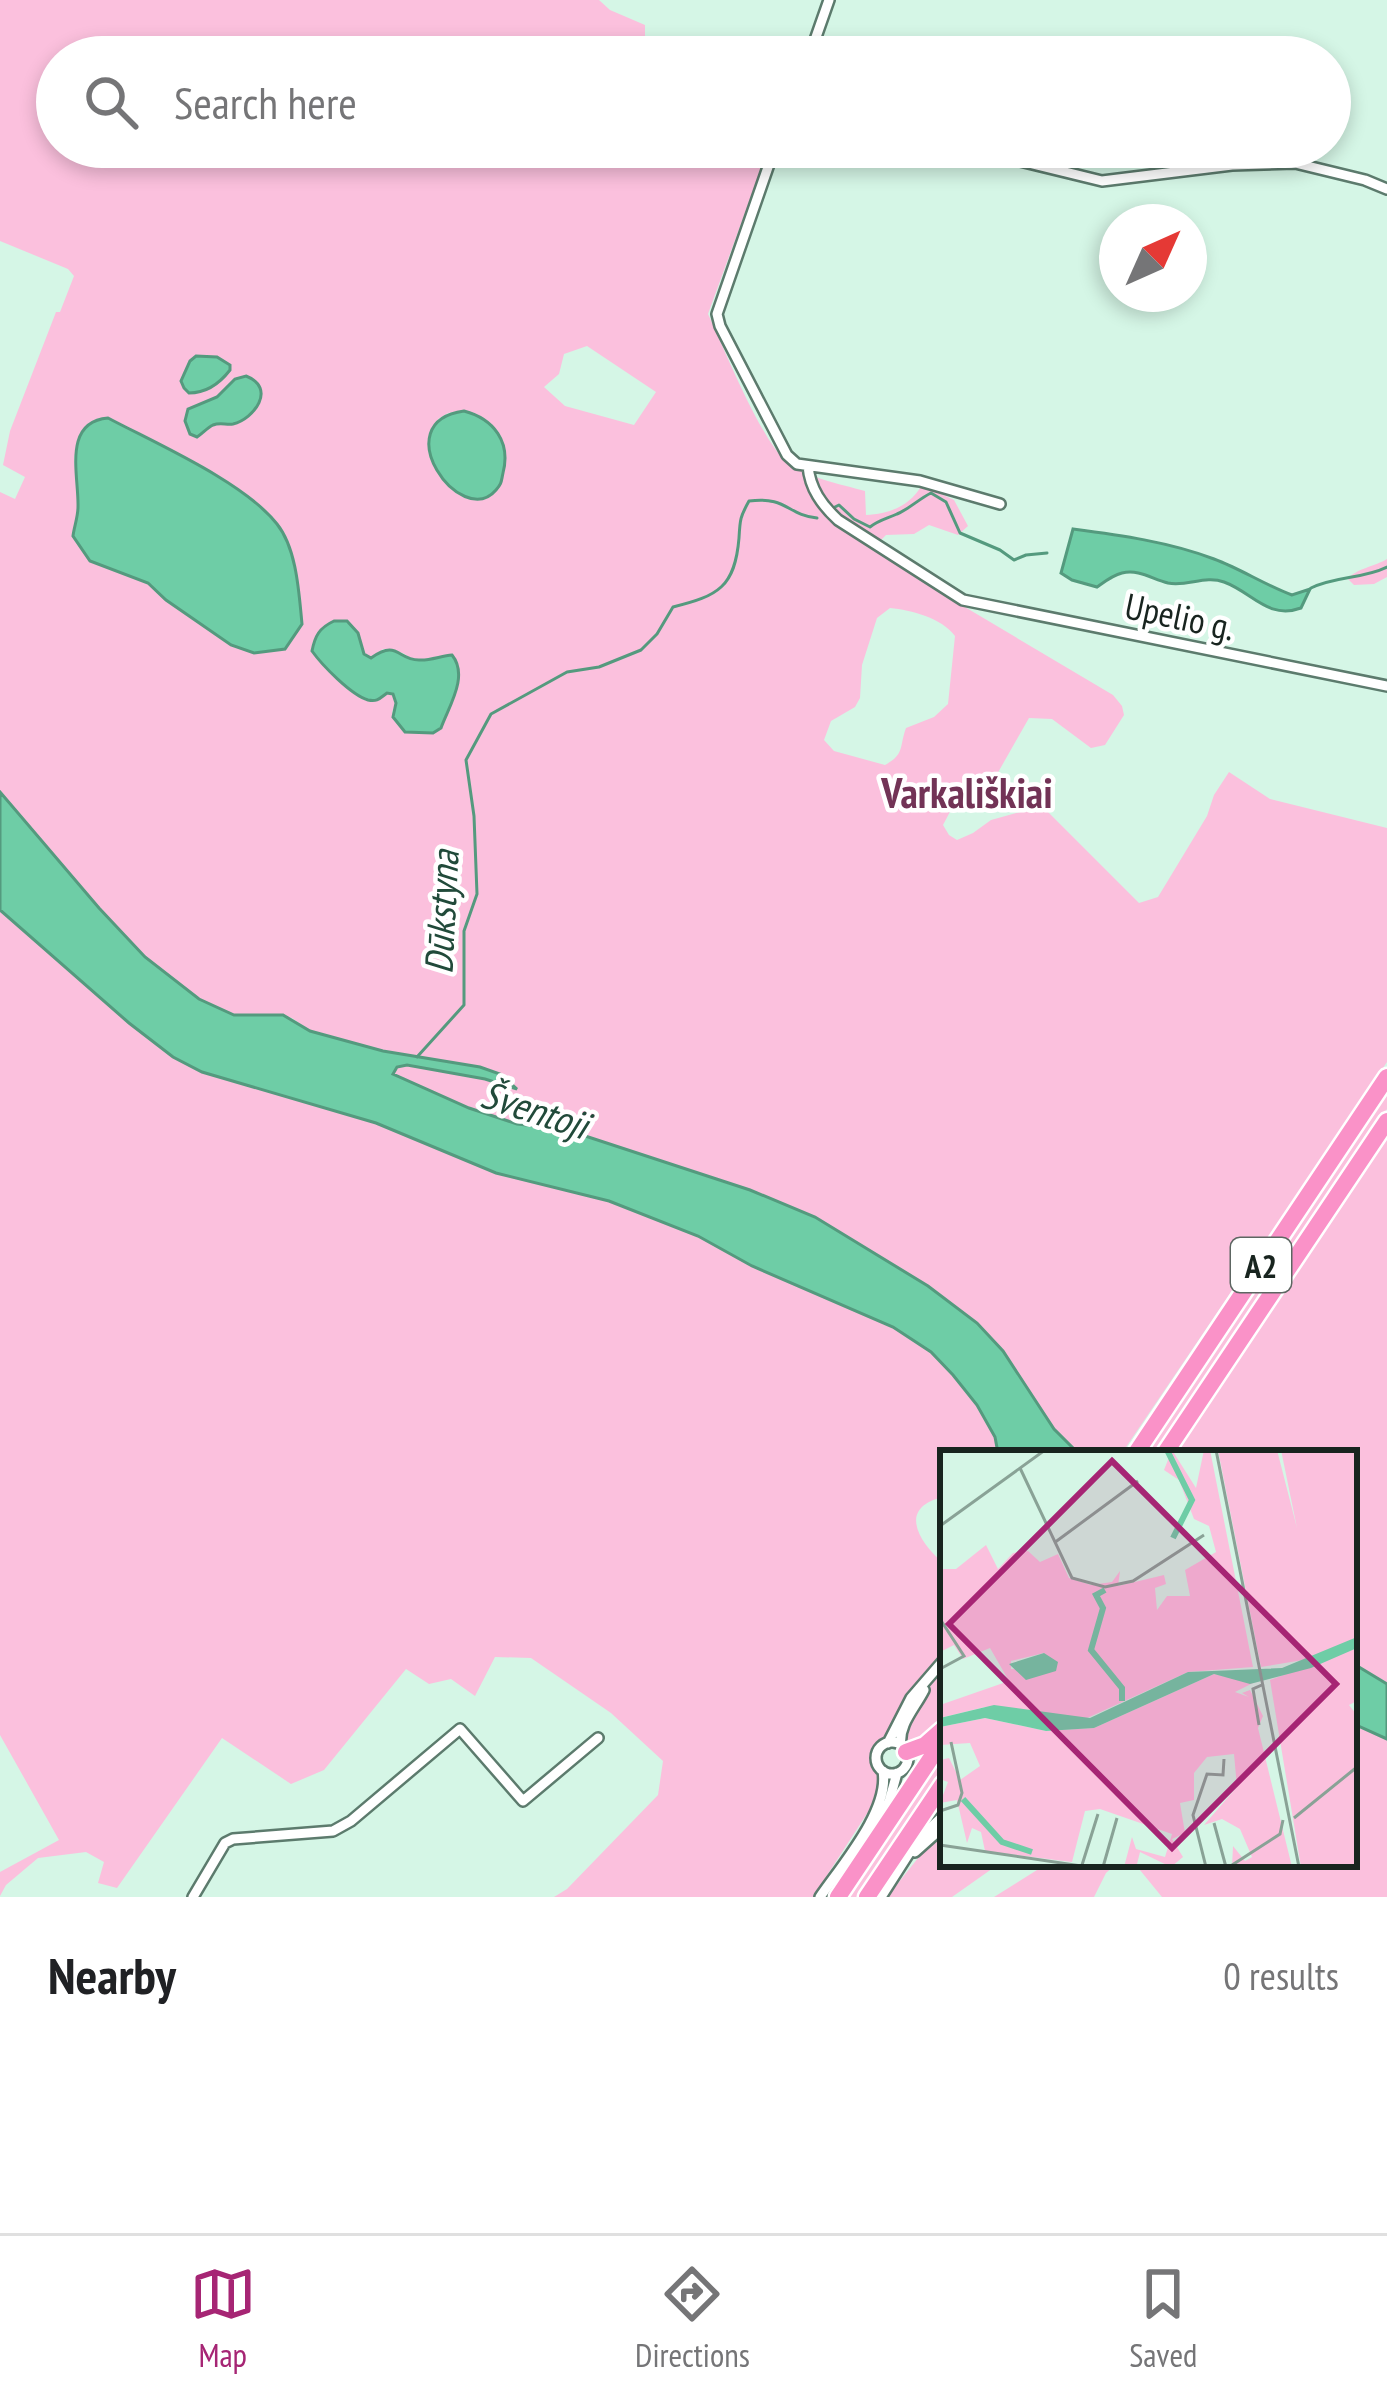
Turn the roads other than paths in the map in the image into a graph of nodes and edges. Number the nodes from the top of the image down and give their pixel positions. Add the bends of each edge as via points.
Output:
1 (829, 0) edge
2 (816, 36) edge
3 (768, 168) edge
4 (1049, 168) edge
5 (1208, 168) edge
6 (1315, 168) edge
7 (1387, 189) edge
8 (808, 466) junction
9 (1000, 504) dead end
10 (1387, 686) edge
11 (1387, 1077) edge
12 (1387, 1121) edge
13 (1138, 1450) edge
14 (1167, 1450) edge
15 (940, 1665) edge
16 (929, 1680) junction
17 (940, 1732) edge
18 (598, 1738) dead end
19 (888, 1743) junction
20 (940, 1744) edge
21 (904, 1749) junction
22 (883, 1771) junction
23 (897, 1773) junction
24 (940, 1788) edge
25 (940, 1819) edge
26 (940, 1829) edge
27 (858, 1840) junction
28 (900, 1870) junction
29 (193, 1897) edge
30 (820, 1897) edge
31 (838, 1897) edge
32 (867, 1897) edge
33 (881, 1897) edge

1 - 2 street
3 - 8 street via 717,314 787,455
4 - 5 street via 1102,181
6 - 7 street
8 - 9 street via 920,481
8 - 10 street, Upelio g. via 820,503 838,520 962,600
11 - 13 highway, A2
12 - 14 highway, A2
15 - 16 street
16 - 19 street
16 - 21 street via 903,1727
17 - 21 highway
18 - 29 street via 523,1802 460,1729 333,1831 225,1844
19 - 21 street
19 - 22 street via 877,1753
20 - 31 highway
21 - 23 street via 906,1764
22 - 23 street
22 - 27 street via 884,1794
23 - 27 street via 889,1802
24 - 32 highway
25 - 28 street
26 - 28 street
27 - 30 street
28 - 33 street

